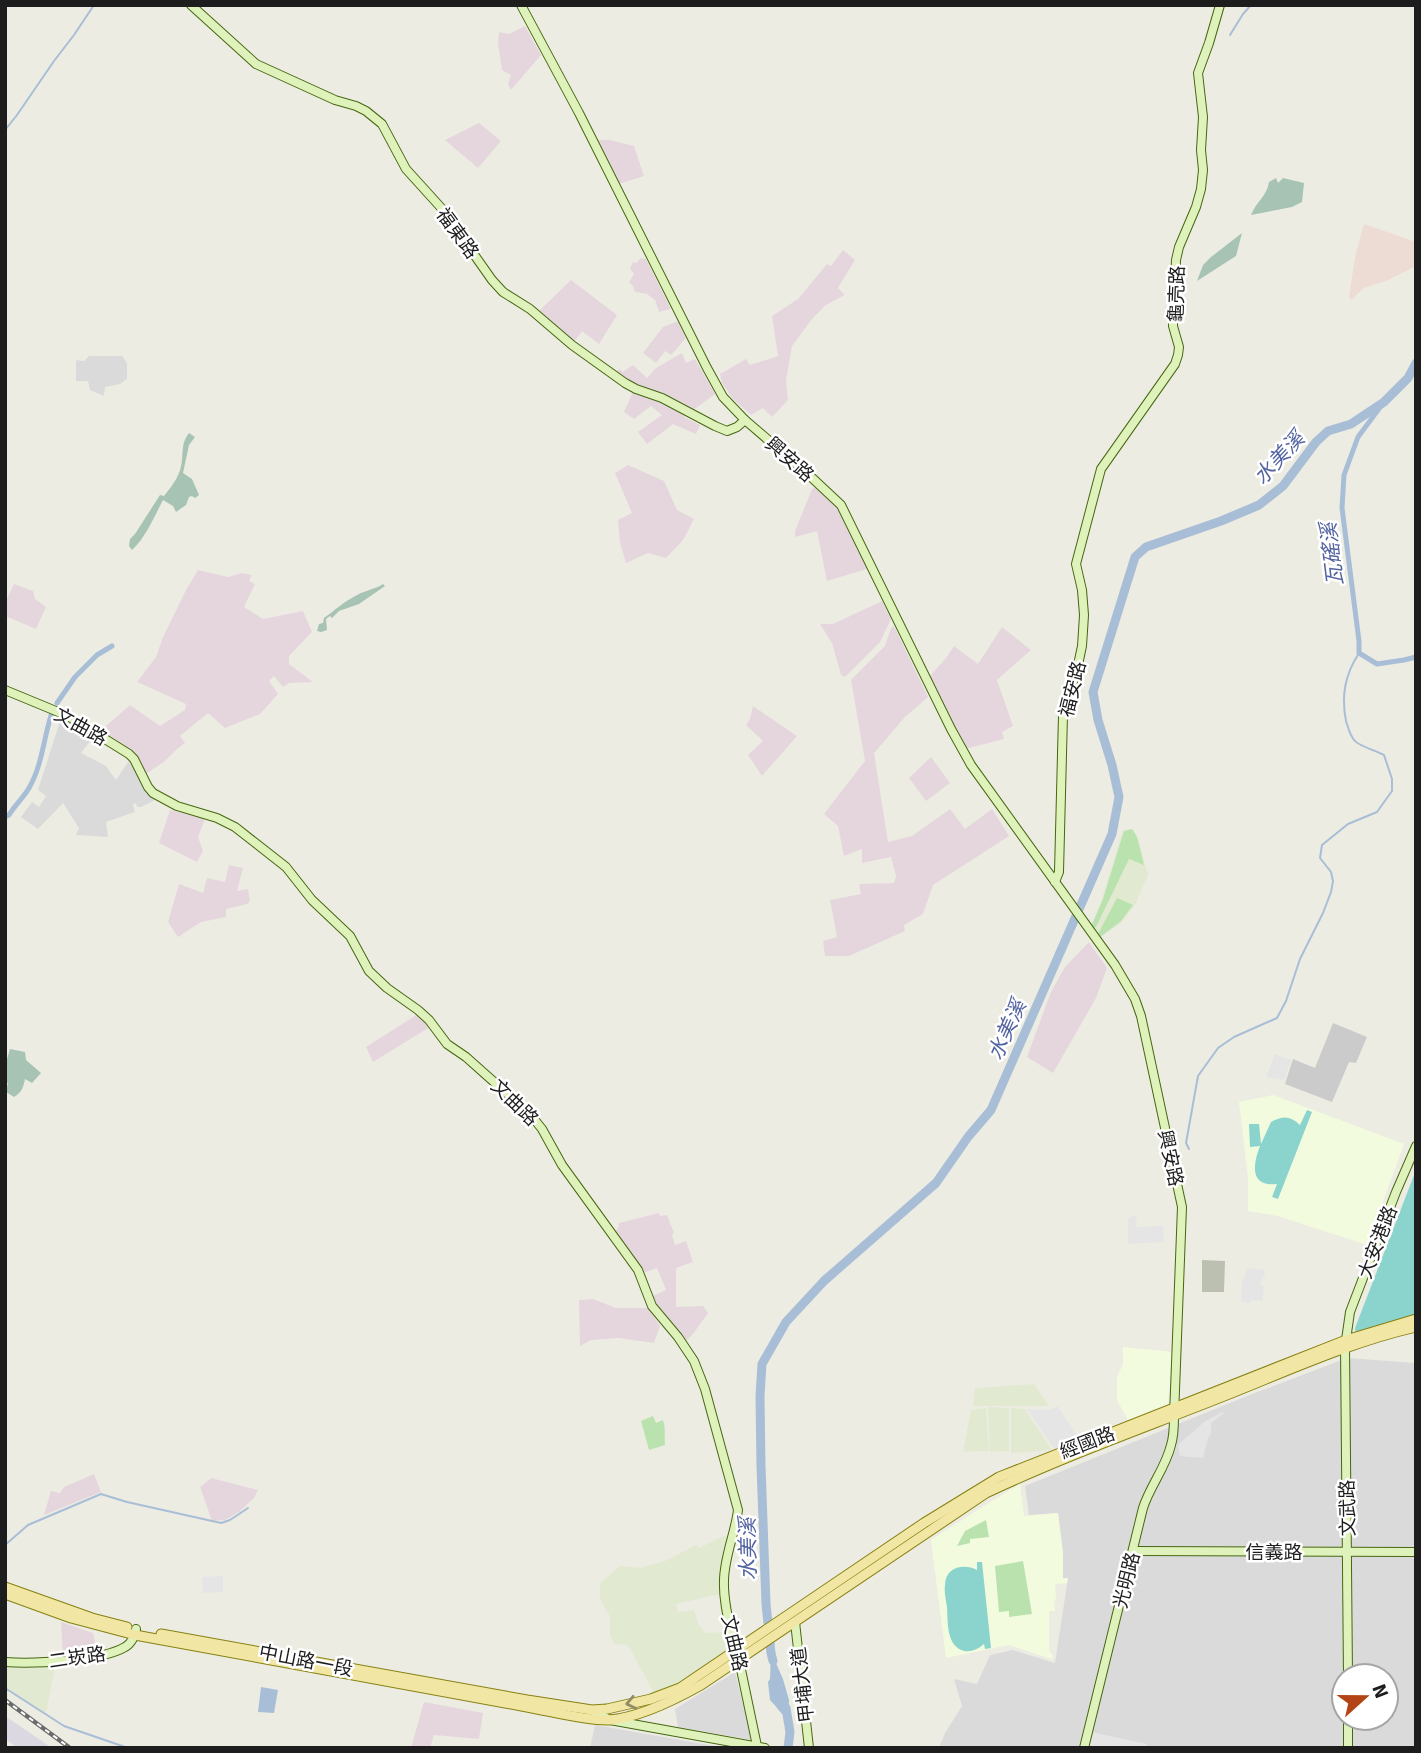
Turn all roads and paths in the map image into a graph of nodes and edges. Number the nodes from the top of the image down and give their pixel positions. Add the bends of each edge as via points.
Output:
1 (191, 5) edge
2 (521, 5) edge
3 (1220, 5) edge
4 (745, 420) junction
5 (1076, 564) joint
6 (5, 690) edge
7 (1059, 858) junction
8 (1049, 873) junction
9 (1055, 881) junction
10 (1416, 1146) edge
11 (1416, 1319) edge
12 (1416, 1327) edge
13 (1345, 1344) junction
14 (1174, 1412) junction
15 (1133, 1551) junction
16 (1348, 1552) junction
17 (1416, 1552) edge
18 (5, 1587) edge
19 (5, 1594) edge
20 (789, 1622) junction
21 (136, 1632) junction
22 (737, 1656) junction
23 (5, 1662) edge
24 (1348, 1662) edge
25 (592, 1710) junction
26 (610, 1720) junction
27 (761, 1747) edge
28 (809, 1748) edge
29 (1084, 1748) edge

1 - 4 street, 福東路 via 256,64 356,106 378,120 406,169 458,228 492,280 592,361 636,389 727,431
2 - 4 street, 興安路 via 707,368 723,397
3 - 5 street, 龜壳路 via 1198,73 1202,179 1176,260 1178,355 1101,469
4 - 8 street, 興安路 via 841,505 971,765
5 - 7 street, 福安路 via 1082,590 1083,646 1063,715
6 - 22 street, 文曲路 via 68,716 118,747 134,759 153,793 235,827 286,867 350,936 369,971 429,1020 447,1044 524,1108 542,1129 562,1166 638,1270 652,1306 699,1371 738,1510 723,1581
7 - 8 street
7 - 9 street, 福安路
8 - 9 street, 興安路
9 - 14 street, 興安路 via 1121,975 1141,1016 1182,1207
10 - 13 street, 大安港路 via 1350,1312
11 - 13 main road, 經國路
12 - 13 main road, 經國路
13 - 14 main road, 經國路
13 - 16 street, 文武路
14 - 15 street, 光明路 via 1171,1444 1145,1502
14 - 20 main road, 經國路 via 986,1493
15 - 16 street, 信義路
15 - 29 street, 光明路
16 - 17 street, 信義路
16 - 24 street, 文武路
18 - 21 main road, 中山路一段
19 - 21 main road, 中山路一段 via 71,1618
20 - 22 main road, 經國路
20 - 28 street, 甲埔大道
21 - 23 street, 二崁路 via 127,1647 102,1656
21 - 25 main road, 中山路一段
21 - 26 main road, 中山路一段
22 -> 25 main road via 667,1695
22 - 26 main road via 701,1685 669,1702
22 - 27 street, 文曲路
25 - 26 street, 中山路一段
26 - 27 street, 中山路一段

